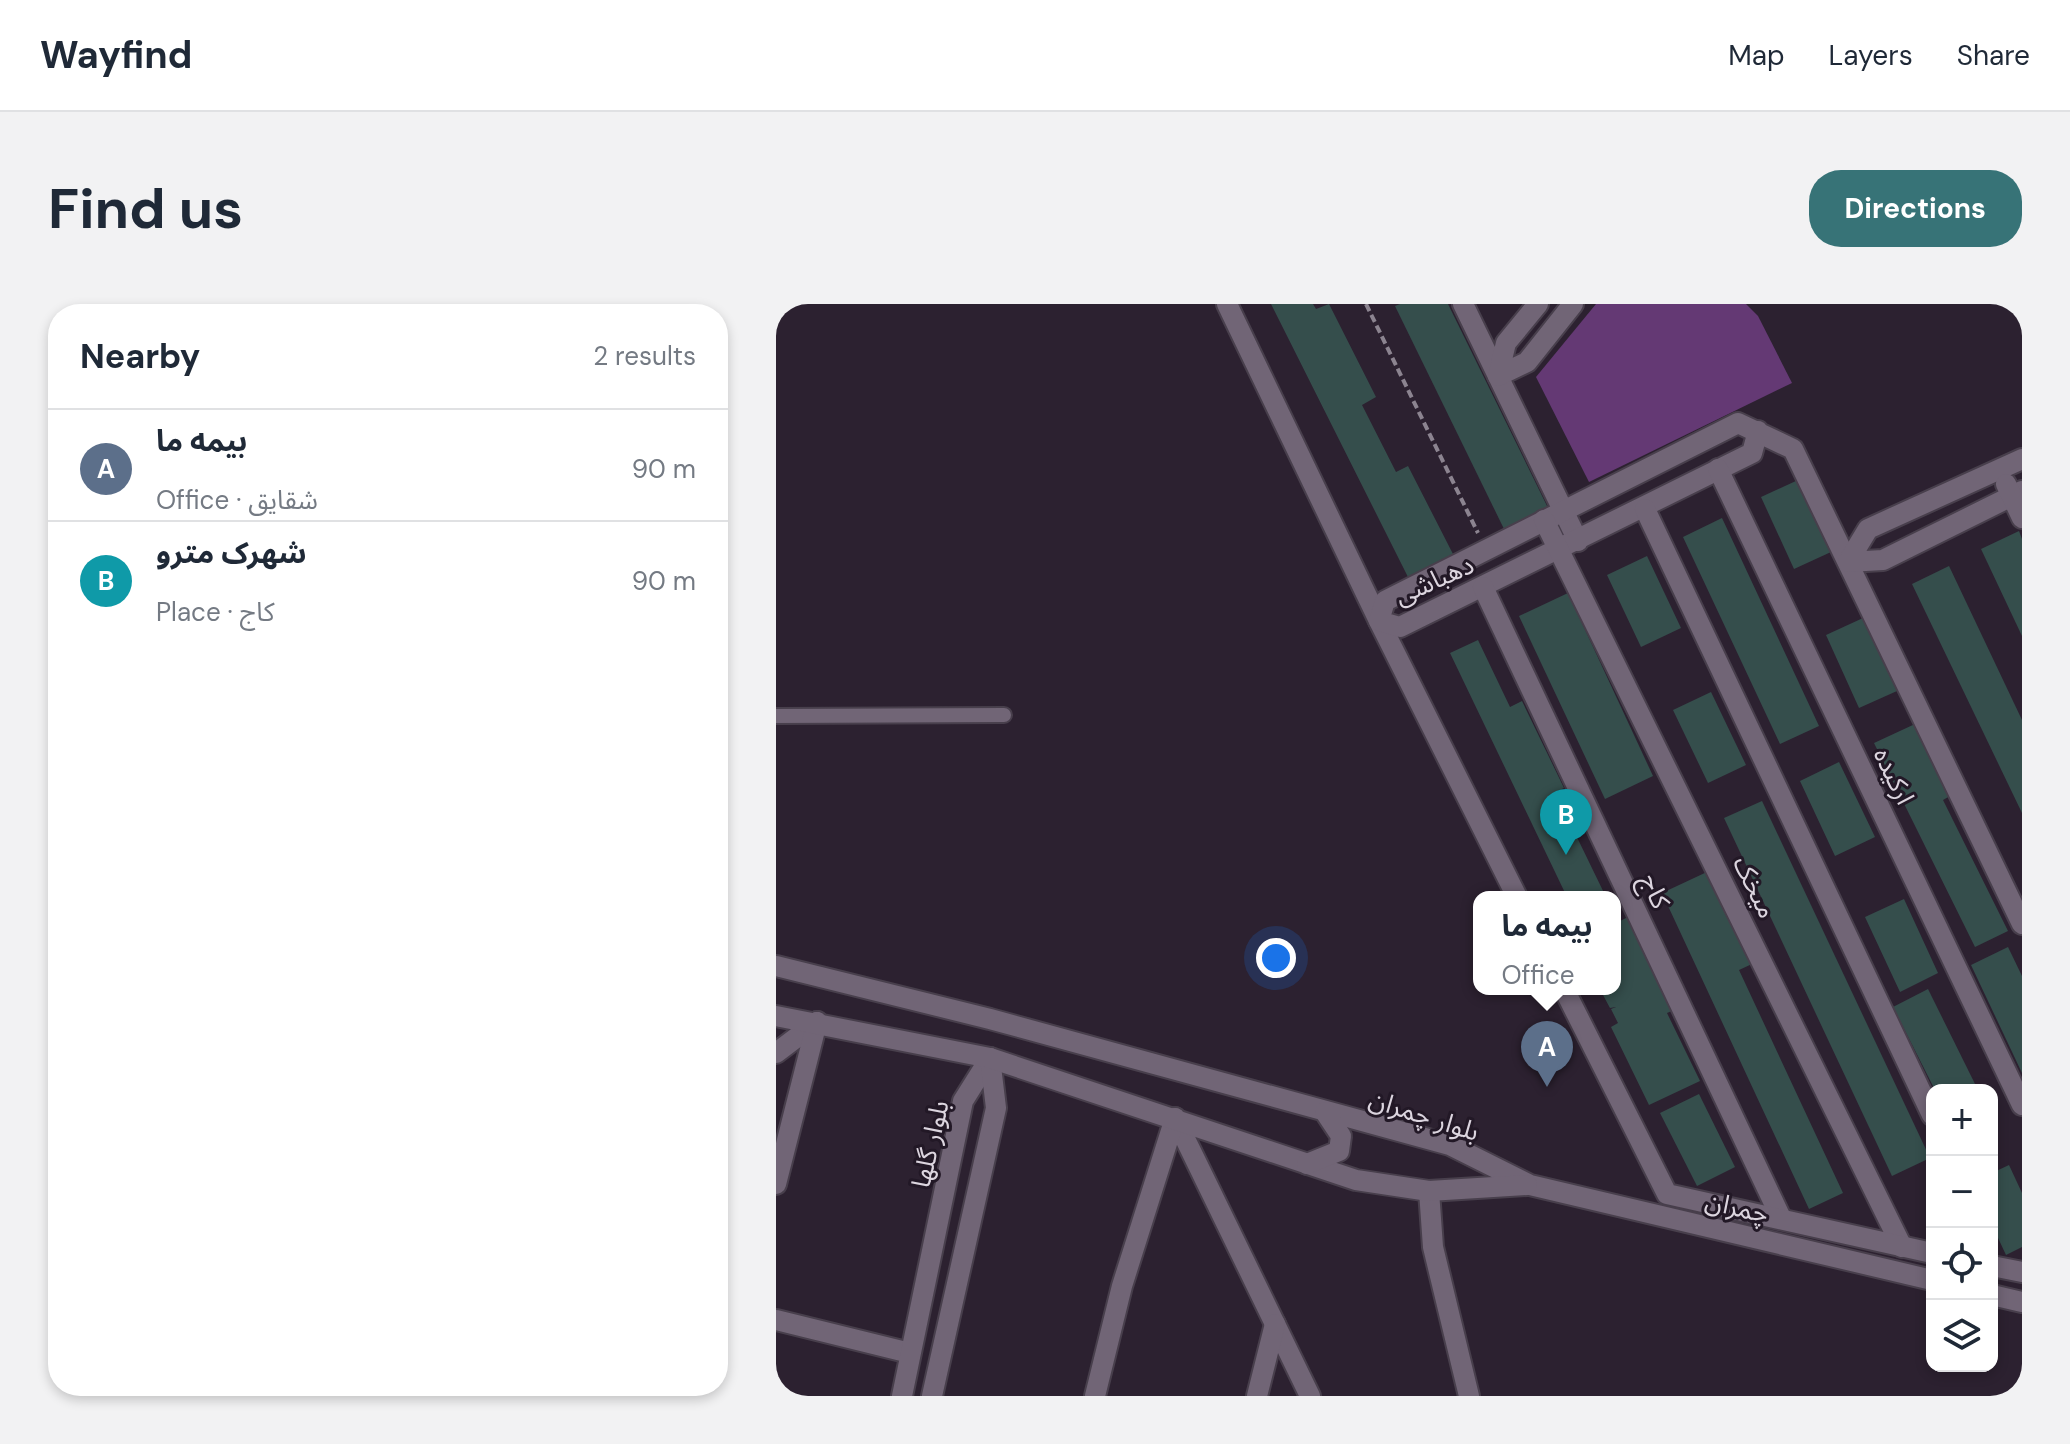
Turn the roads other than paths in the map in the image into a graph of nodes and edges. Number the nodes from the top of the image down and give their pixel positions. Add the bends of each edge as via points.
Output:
1 (1227, 304) edge
2 (1463, 304) edge
3 (1538, 304) edge
4 (1573, 304) edge
5 (1498, 376) junction
6 (1758, 431) junction
7 (2022, 459) edge
8 (1718, 469) junction
9 (2000, 469) junction
10 (2017, 494) edge
11 (1645, 509) junction
12 (1563, 511) junction
13 (2022, 518) edge
14 (1544, 520) junction
15 (1569, 546) junction
16 (1848, 562) junction
17 (1483, 587) junction
18 (1379, 621) junction
19 (1004, 715) dead end
20 (776, 716) edge
21 (1514, 891) edge
22 (2019, 910) edge
23 (776, 966) edge
24 (1567, 995) edge
25 (776, 1016) edge
26 (817, 1022) junction
27 (776, 1053) edge
28 (990, 1058) junction
29 (1926, 1102) edge
30 (2022, 1105) edge
31 (1325, 1112) junction
32 (1175, 1118) junction
33 (1307, 1164) junction
34 (776, 1184) edge
35 (1530, 1185) junction
36 (1429, 1191) junction
37 (1781, 1218) junction
38 (1902, 1247) junction
39 (1926, 1252) edge
40 (1998, 1267) edge
41 (2022, 1272) edge
42 (1926, 1279) edge
43 (1998, 1296) edge
44 (2022, 1302) edge
45 (776, 1320) edge
46 (1275, 1324) junction
47 (910, 1353) junction
48 (902, 1396) edge
49 (932, 1396) edge
50 (1095, 1396) edge
51 (1257, 1396) edge
52 (1310, 1396) edge
53 (1469, 1396) edge

1 - 18 street
2 - 5 street
3 - 5 street via 1506,343
4 - 5 street via 1527,362
5 - 12 street
6 - 8 street, دهباشی via 1752,453
6 - 12 street, دهباشی via 1738,423
6 - 16 street via 1793,449
7 - 9 street
8 - 11 street, دهباشی
8 - 30 street, ارکیده
9 - 10 street
9 - 16 street via 1868,529
10 - 13 street
10 - 16 street via 1883,560
11 - 15 street, دهباشی
11 - 29 street
12 - 14 street, دهباشی
12 - 15 street
14 - 15 street
14 - 18 street, دهباشی via 1385,601
15 - 17 street, دهباشی
15 - 38 street, میخک
16 - 22 street
17 - 18 street, دهباشی via 1400,627
17 - 37 street, کاج
18 - 21 street
19 - 20 lane
23 - 31 street, بلوار چمران
24 - 37 street via 1667,1194
25 - 26 street
26 - 27 street
26 - 28 street
26 - 34 street
28 - 32 street
28 - 47 street, بلوار گلها via 963,1101
28 - 49 street via 996,1108
31 - 33 street via 1341,1136 1339,1151
31 - 35 street, بلوار چمران via 1450,1145
32 - 33 street
32 - 46 street
32 - 50 street via 1122,1286
33 - 36 street via 1356,1180
35 - 36 street
35 - 42 street, چمران
36 - 53 street via 1433,1247
37 - 38 street
38 - 39 street
40 - 41 street
43 - 44 street
45 - 47 street
46 - 51 street
46 - 52 street
47 - 48 street, بلوار گلها

